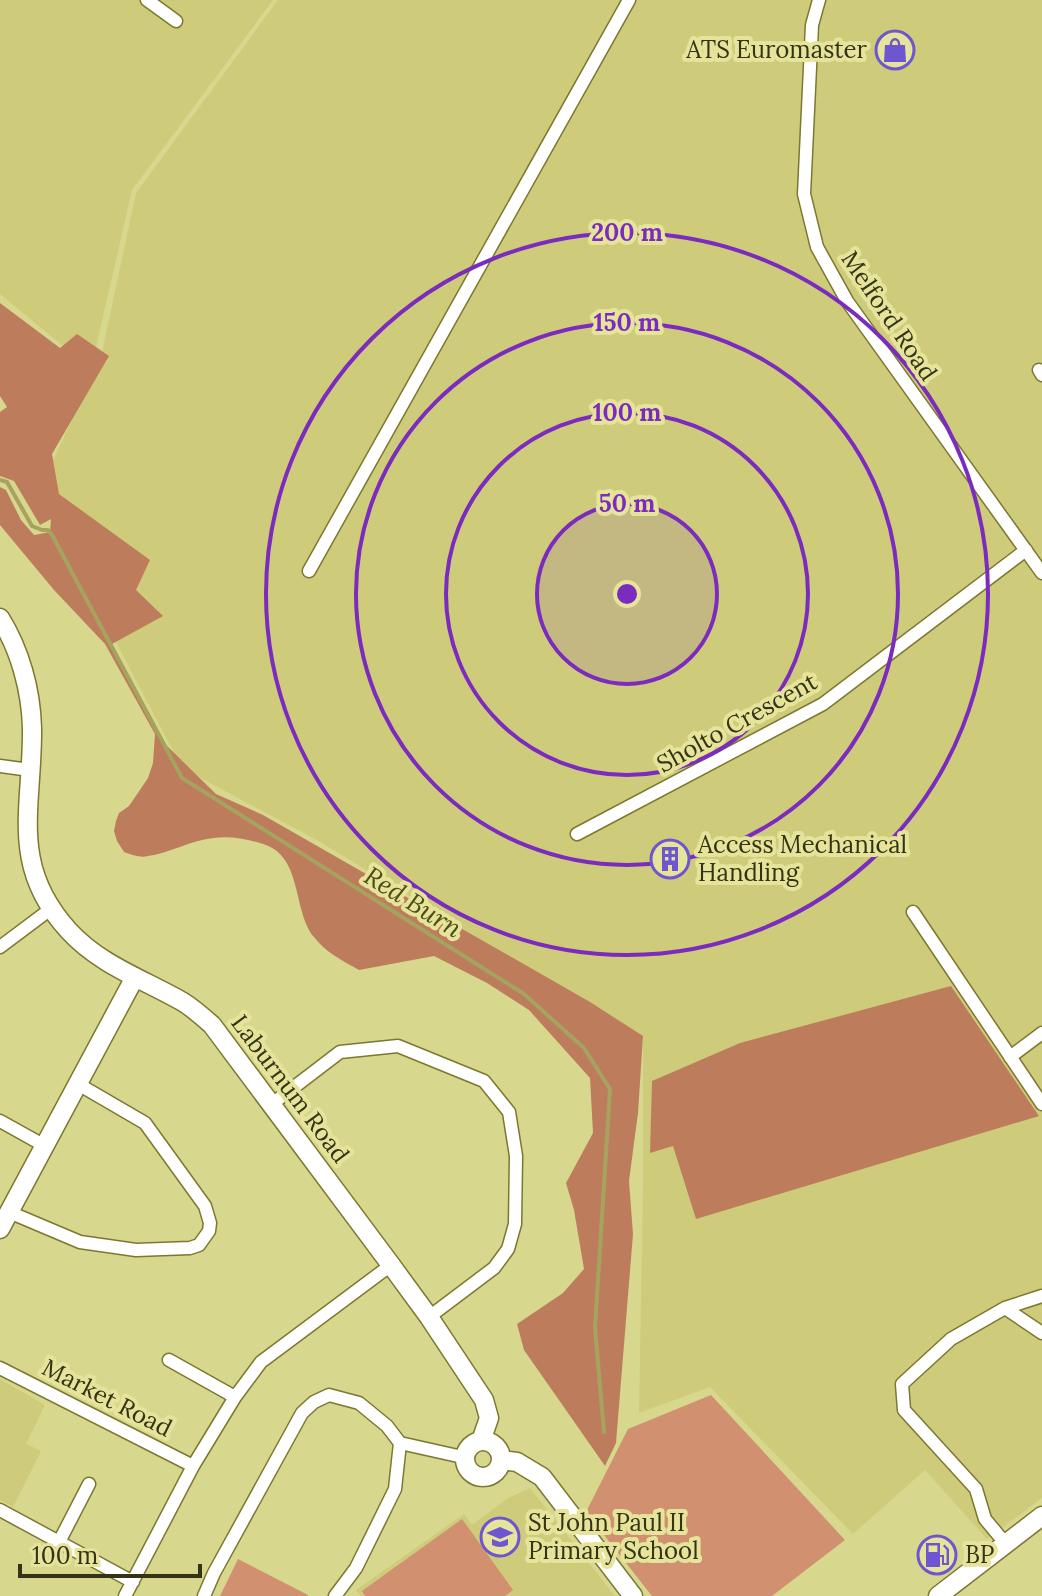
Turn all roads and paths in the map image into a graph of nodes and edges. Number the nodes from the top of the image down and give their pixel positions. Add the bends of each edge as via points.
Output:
1 (147, 0) edge
2 (629, 0) edge
3 (819, 0) edge
4 (176, 21) dead end
5 (1026, 550) junction
6 (309, 571) dead end
7 (1042, 573) edge
8 (0, 618) edge
9 (0, 766) edge
10 (30, 770) junction
11 (577, 834) dead end
12 (52, 908) junction
13 (913, 912) dead end
14 (0, 947) edge
15 (135, 977) junction
16 (1042, 1033) edge
17 (1010, 1057) junction
18 (78, 1084) junction
19 (272, 1104) junction
20 (1042, 1104) edge
21 (0, 1121) edge
22 (45, 1146) junction
23 (9, 1212) junction
24 (0, 1229) edge
25 (391, 1265) junction
26 (1042, 1296) edge
27 (1005, 1308) junction
28 (429, 1317) junction
29 (1042, 1333) edge
30 (169, 1360) dead end
31 (0, 1368) edge
32 (235, 1397) junction
33 (481, 1441) junction
34 (400, 1443) junction
35 (466, 1455) junction
36 (501, 1460) junction
37 (193, 1466) junction
38 (89, 1484) dead end
39 (0, 1510) edge
40 (1041, 1517) edge
41 (59, 1542) junction
42 (1005, 1543) junction
43 (133, 1582) junction
44 (125, 1596) edge
45 (204, 1596) edge
46 (335, 1596) edge
47 (633, 1596) edge
48 (938, 1596) edge

1 - 4 street
2 - 6 street
3 - 5 street, Melford Road via 812,25 804,194 817,247 847,301
5 - 7 street, Melford Road
5 - 11 street, Sholto Crescent via 823,704
8 - 10 street, Laburnum Road via 19,656 28,691
9 - 10 street
10 - 12 street, Laburnum Road via 30,857
12 - 14 street
12 - 15 street, Laburnum Road via 90,950
13 - 17 street
15 - 18 street
15 - 19 street, Laburnum Road via 186,1004 212,1025
16 - 17 street
17 - 20 street
18 - 22 street
18 - 23 street via 145,1123 205,1206 209,1231 190,1248 136,1250 80,1242
19 - 25 street, Laburnum Road
19 - 28 street via 340,1052 398,1046 484,1081 509,1112 516,1210 508,1249 494,1268
21 - 22 street
22 - 23 street
23 - 24 street
25 - 28 street, Laburnum Road
25 - 32 street via 261,1362
26 - 27 street
27 - 29 street
27 - 42 street via 951,1339 902,1384 904,1410 976,1489 985,1519
28 - 33 street, Laburnum Road via 484,1400 489,1418
30 - 32 street
31 - 37 street, Market Road
32 - 37 street
33 - 35 street
33 - 36 street via 495,1446
34 - 35 street
34 - 45 street via 359,1403 329,1395 314,1402 302,1413
34 - 46 street via 395,1489 356,1568
35 - 36 street via 467,1466 479,1476 490,1475
36 - 47 street via 517,1462 542,1477
37 - 43 street
38 - 41 street
39 - 41 street
40 - 42 street
41 - 43 street
42 - 48 street
43 - 44 street

